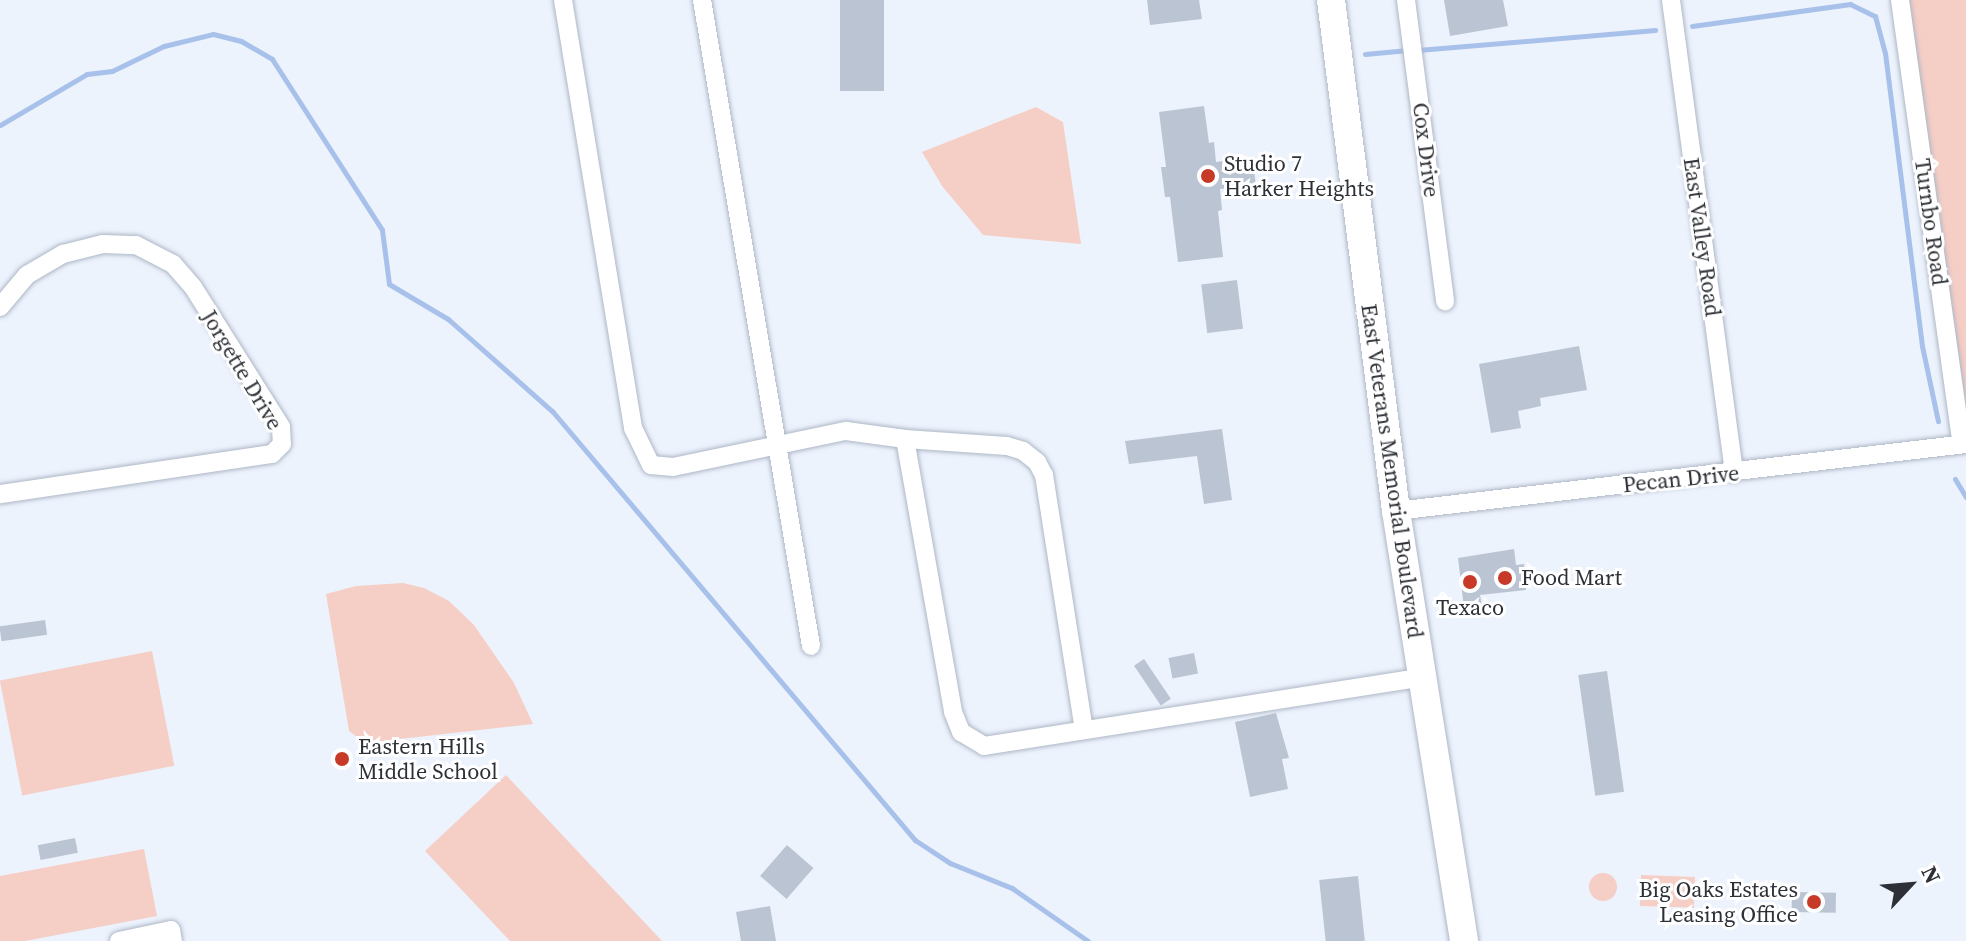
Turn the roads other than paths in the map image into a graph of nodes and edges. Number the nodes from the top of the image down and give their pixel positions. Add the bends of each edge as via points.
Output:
1 (563, 0) edge
2 (702, 0) edge
3 (1331, 0) edge
4 (1406, 0) edge
5 (1671, 0) edge
6 (1900, 0) edge
7 (1445, 301) dead end
8 (0, 307) edge
9 (905, 439) junction
10 (1964, 444) edge
11 (776, 446) junction
12 (1734, 473) junction
13 (0, 494) edge
14 (1396, 511) junction
15 (811, 646) dead end
16 (1420, 678) junction
17 (1084, 729) junction
18 (119, 941) edge
19 (173, 941) edge
20 (1464, 941) edge

1 - 11 street via 633,428 651,465 673,467
2 - 11 street
3 - 14 main road, East Veterans Memorial Boulevard
4 - 7 street, Cox Drive
5 - 12 street, East Valley Road
6 - 10 street, Turnbo Road
8 - 13 street, Jorgette Drive via 27,275 63,254 103,244 136,245 173,264 193,287 281,427 282,444 272,454
9 - 11 street via 846,431
9 - 17 street via 1007,446 1037,462 1044,475
9 - 17 street via 953,712 961,732 984,746
10 - 12 street, Pecan Drive
11 - 15 street
12 - 14 street, Pecan Drive
14 - 16 main road, East Veterans Memorial Boulevard
16 - 17 street
16 - 20 main road, East Veterans Memorial Boulevard
18 - 19 street via 171,930

